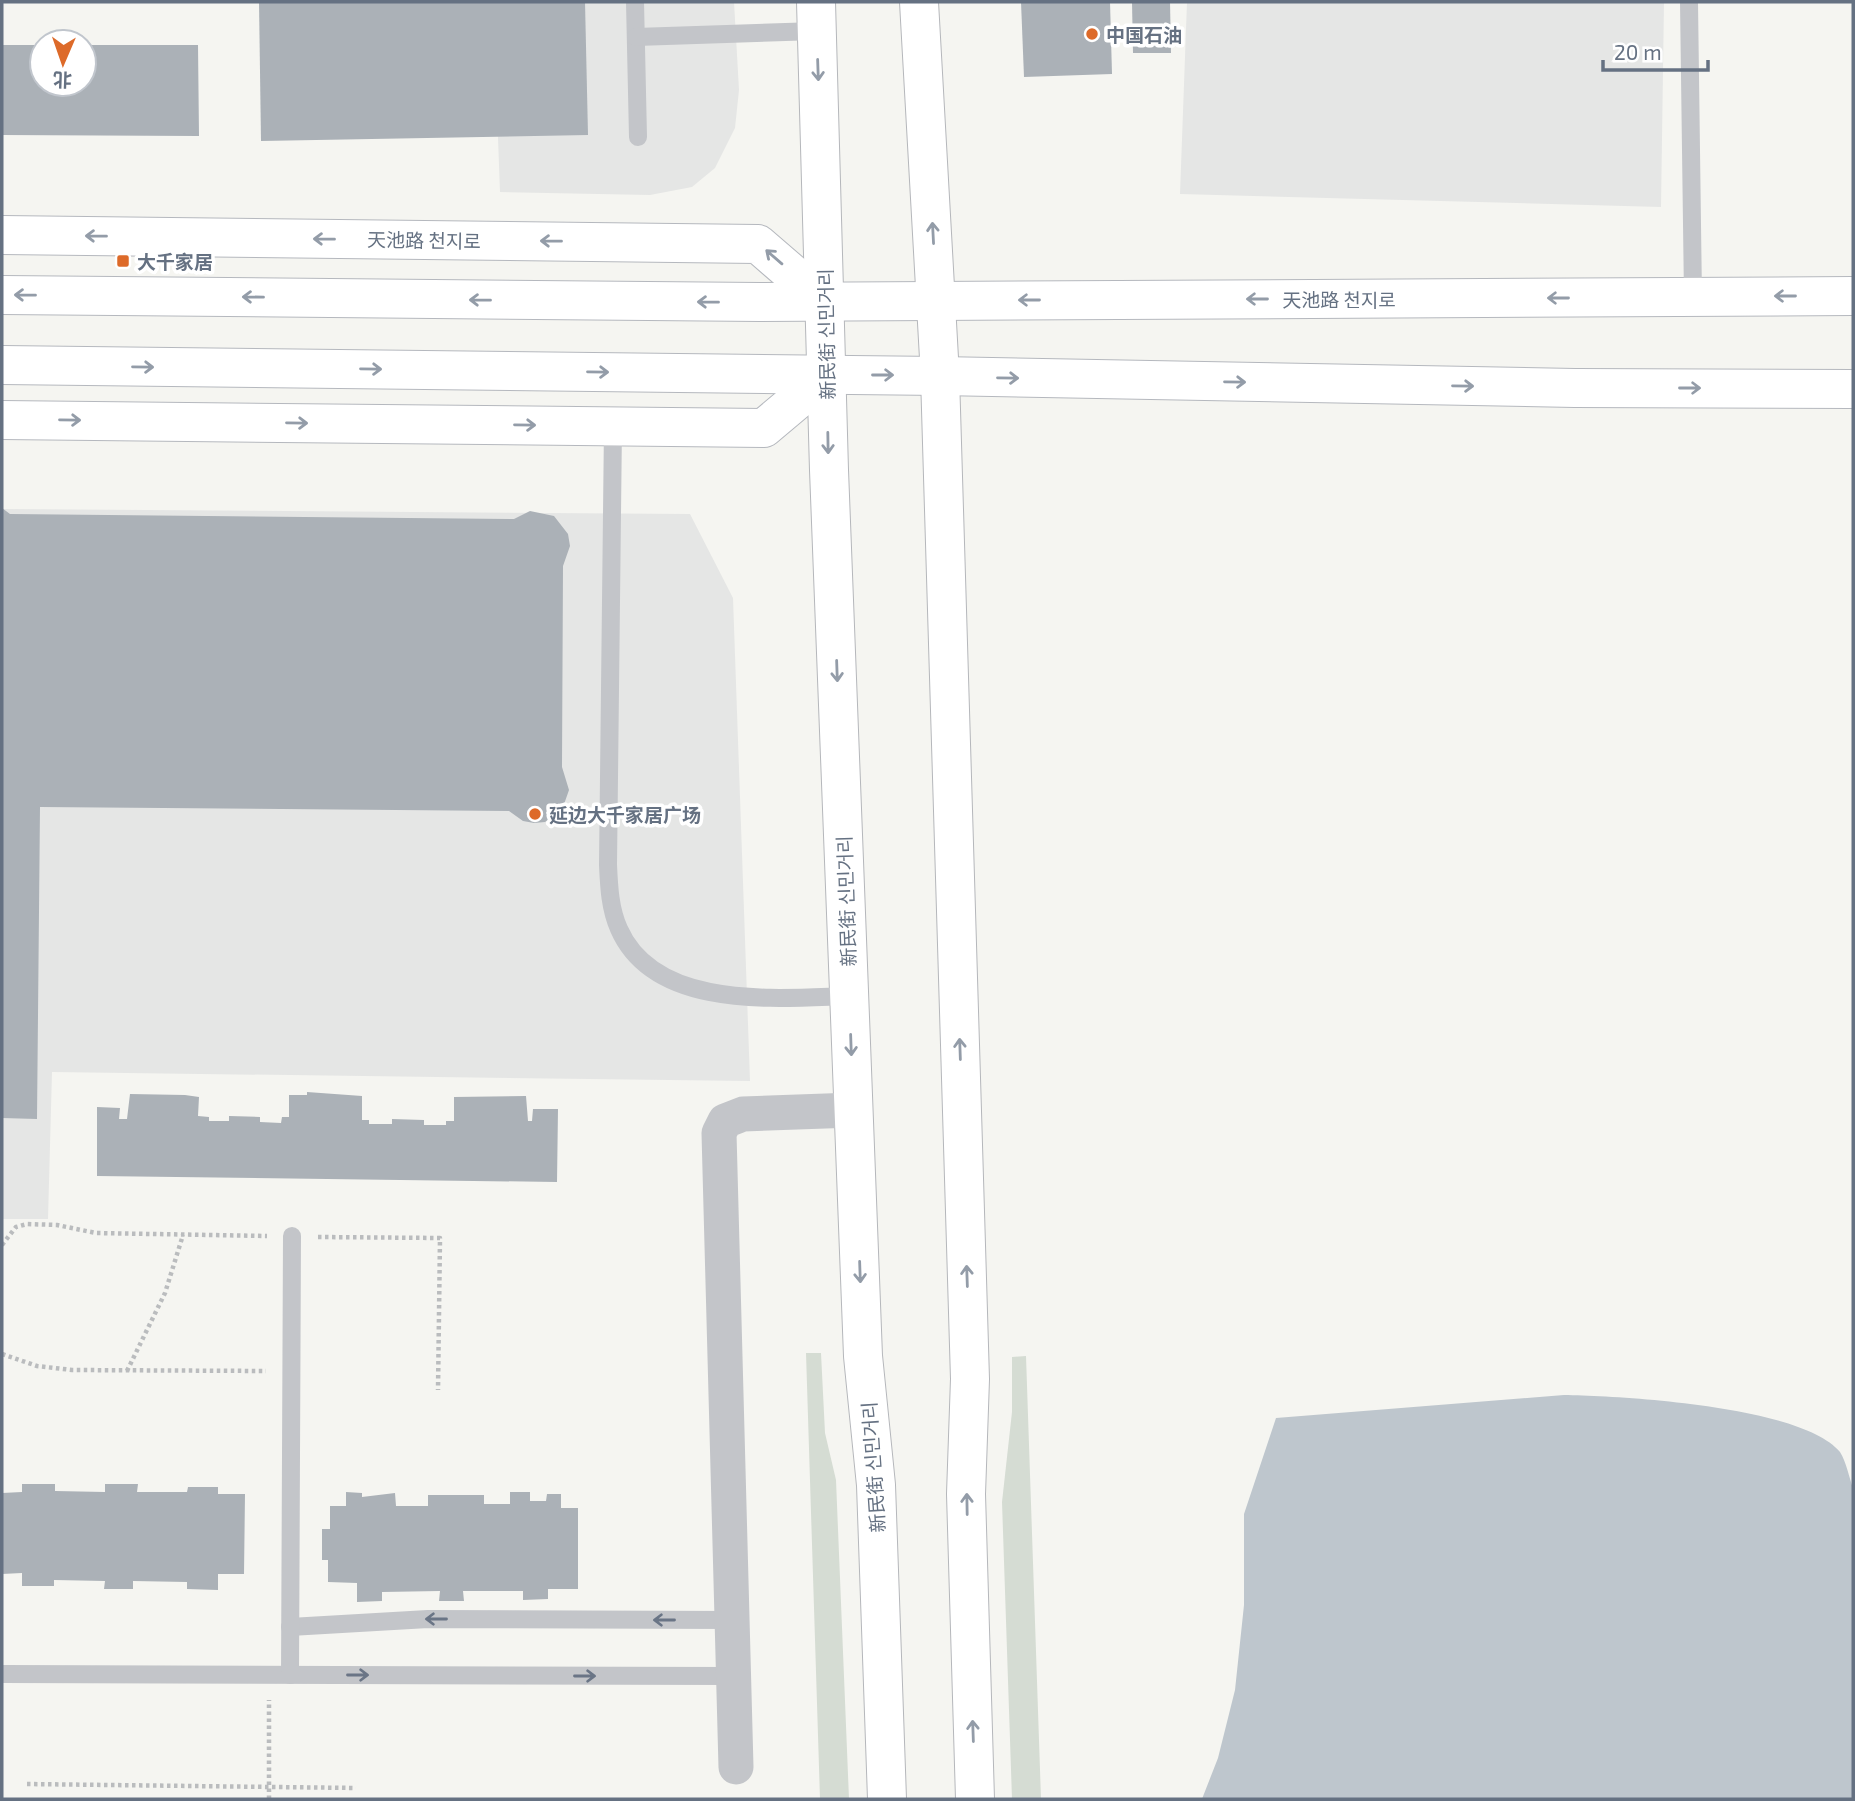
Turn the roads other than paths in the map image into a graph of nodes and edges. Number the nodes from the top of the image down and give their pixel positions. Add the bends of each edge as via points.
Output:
1 (635, 2) edge
2 (919, 2) edge
3 (1689, 2) edge
4 (816, 16) edge
5 (636, 37) junction
6 (638, 137) dead end
7 (2, 235) edge
8 (2, 295) edge
9 (1853, 296) edge
10 (1693, 297) junction
11 (936, 301) junction
12 (825, 302) junction
13 (2, 365) edge
14 (827, 375) junction
15 (940, 376) junction
16 (1853, 388) edge
17 (2, 420) edge
18 (613, 426) junction
19 (849, 996) junction
20 (854, 1110) junction
21 (292, 1236) dead end
22 (732, 1620) junction
23 (290, 1627) junction
24 (2, 1674) edge
25 (290, 1675) junction
26 (733, 1676) junction
27 (736, 1767) dead end
28 (887, 1799) edge
29 (975, 1799) edge

1 - 5 lane
11 -> 2 main road
3 - 10 lane
4 - 5 lane
4 -> 12 main road, 新民街 신민거리
5 - 6 lane
12 -> 7 main road, 天池路 천지로 via 758,244
12 -> 8 main road, 天池路 천지로
9 -> 10 main road, 天池路 천지로
10 -> 11 main road, 天池路 천지로
11 - 12 main road, 天池路 천지로
11 - 15 main road
12 - 14 main road, 新民街 신민거리
13 -> 14 main road
14 -> 15 main road
14 - 18 main road via 764,428
14 -> 19 main road, 新民街 신민거리
15 -> 16 main road via 1575,388
29 -> 15 main road via 966,1494 970,1365
17 -> 18 main road
18 - 19 lane via 608,865 619,930 637,955 653,967 698,989 763,999
19 -> 20 main road, 新民街 신민거리
20 - 22 street via 743,1114 725,1121 719,1133
20 -> 28 main road, 新民街 신민거리 via 863,1356 876,1485
21 - 23 lane
22 -> 23 lane via 428,1619
22 - 26 street
23 - 25 lane
24 - 25 lane
25 -> 26 lane
26 - 27 street

